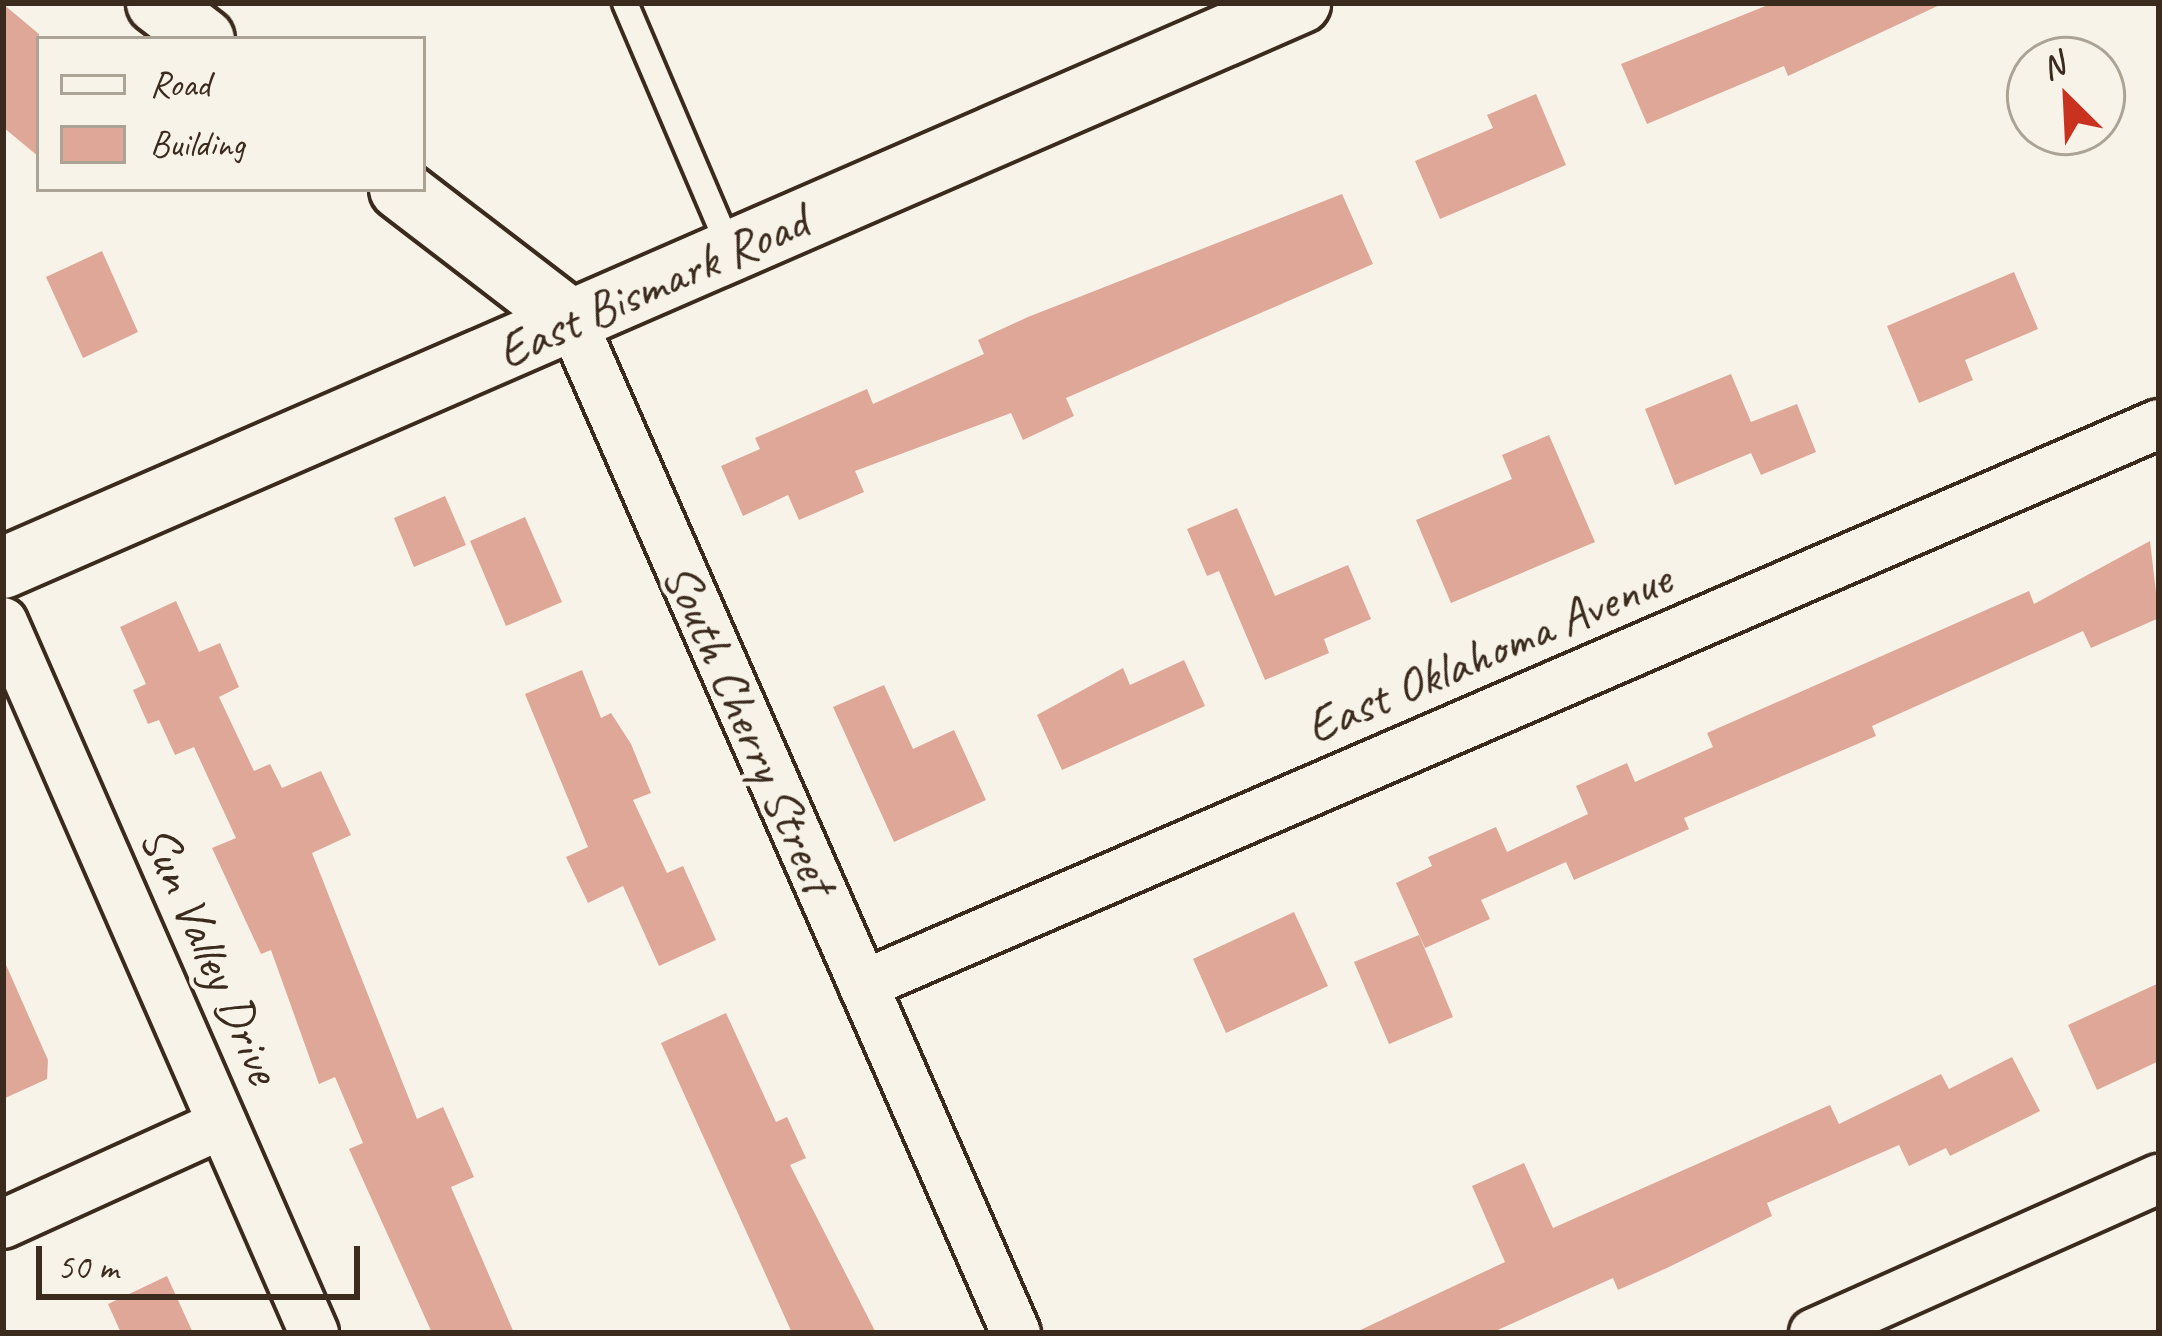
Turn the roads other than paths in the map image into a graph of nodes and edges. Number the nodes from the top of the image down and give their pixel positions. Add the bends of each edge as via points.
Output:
1 (157, 3) edge
2 (625, 3) edge
3 (1300, 3) edge
4 (200, 36) edge
5 (404, 192) edge
6 (731, 251) junction
7 (572, 321) junction
8 (2159, 424) edge
9 (3, 568) edge
10 (3, 622) edge
11 (863, 985) junction
12 (223, 1124) junction
13 (2159, 1179) edge
14 (3, 1224) edge
15 (314, 1333) edge
16 (1016, 1333) edge
17 (1814, 1333) edge

1 - 4 street
2 - 6 lane
3 - 6 street, East Bismark Road
5 - 7 street, South Cherry Street
6 - 7 street, East Bismark Road
7 - 9 street, East Bismark Road
7 - 11 street, South Cherry Street
8 - 11 street, East Oklahoma Avenue
10 - 12 street, Sun Valley Drive
11 - 16 street, South Cherry Street
12 - 14 street
12 - 15 street, Sun Valley Drive
13 - 17 street

